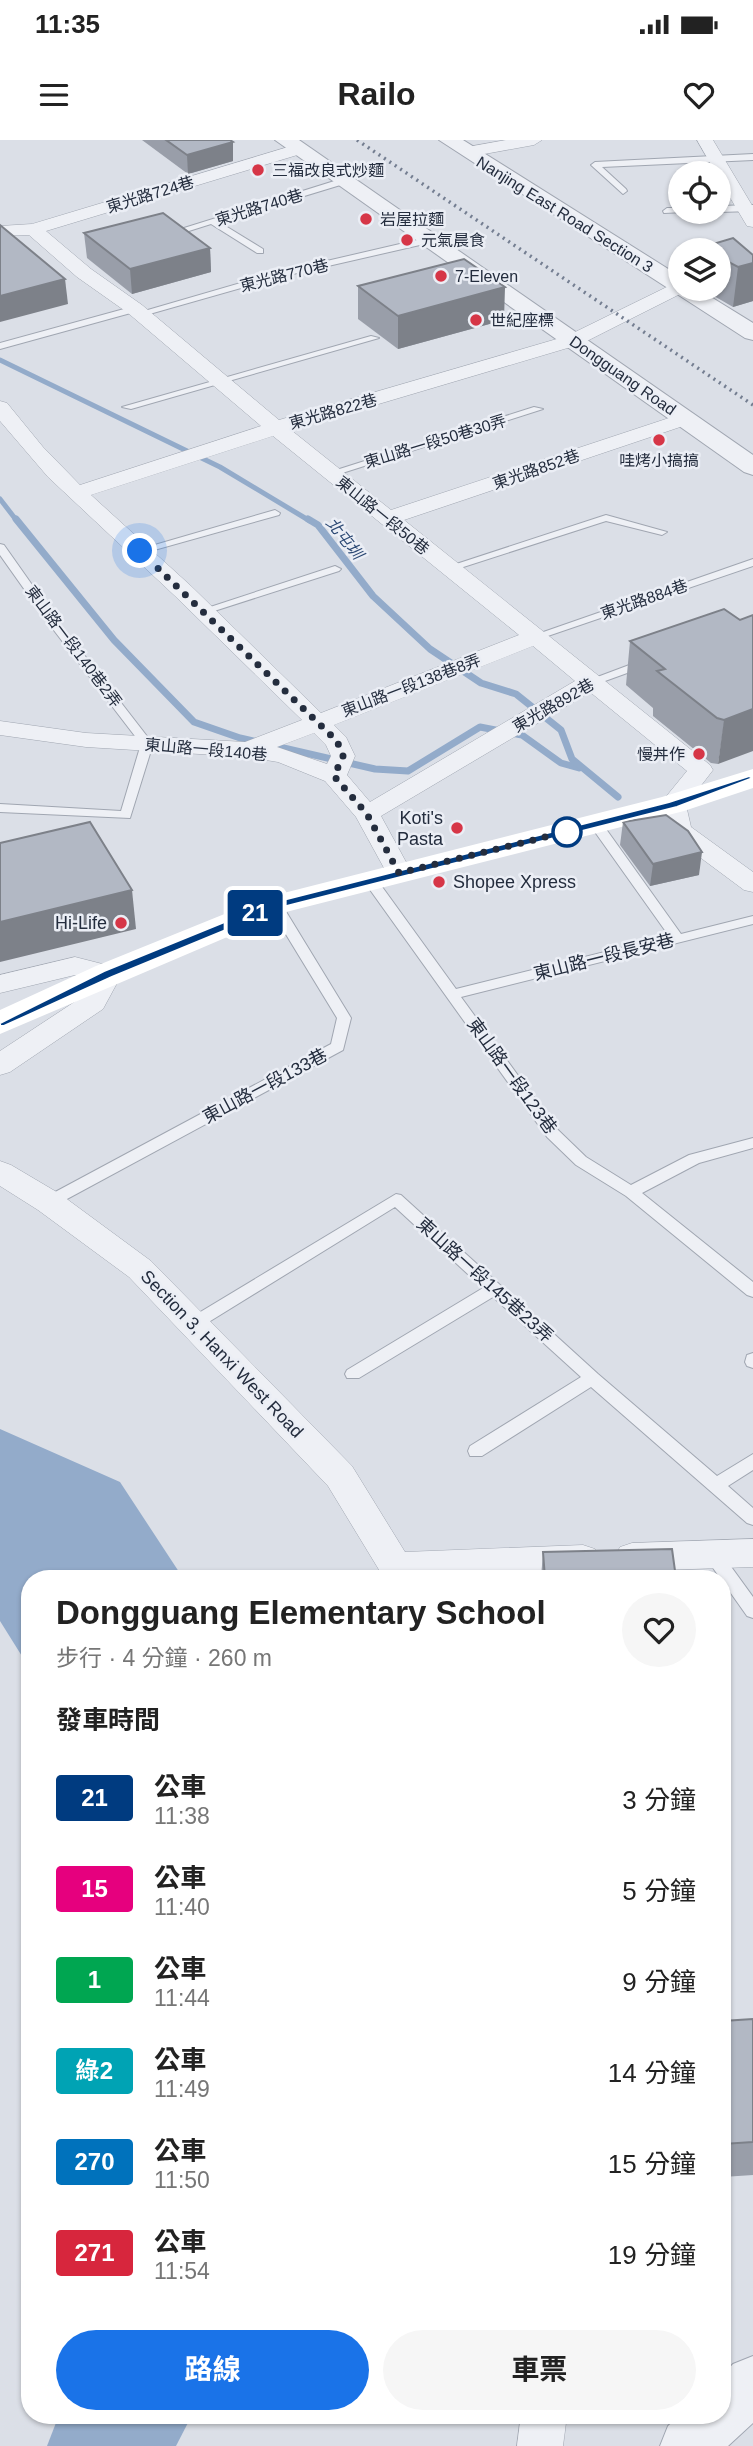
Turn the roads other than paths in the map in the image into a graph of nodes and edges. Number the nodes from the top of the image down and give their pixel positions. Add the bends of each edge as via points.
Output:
1 (534, 140) edge
2 (705, 140) edge
3 (299, 143) edge
4 (458, 146) edge
5 (753, 157) edge
6 (717, 159) junction
7 (344, 181) junction
8 (623, 191) dead end
9 (731, 211) edge
10 (750, 213) edge
11 (212, 221) junction
12 (33, 229) junction
13 (0, 232) edge
14 (173, 233) edge
15 (430, 240) junction
16 (260, 251) dead end
17 (668, 279) edge
18 (668, 293) edge
19 (702, 301) edge
20 (137, 312) junction
21 (753, 334) edge
22 (582, 336) junction
23 (374, 338) dead end
24 (0, 346) edge
25 (218, 380) junction
26 (0, 407) edge
27 (127, 407) dead end
28 (538, 409) dead end
29 (685, 419) junction
30 (276, 428) junction
31 (753, 444) edge
32 (753, 467) edge
33 (332, 473) junction
34 (76, 493) junction
35 (275, 513) dead end
36 (388, 518) junction
37 (662, 532) dead end
38 (0, 547) edge
39 (140, 551) junction
40 (753, 562) edge
41 (450, 568) junction
42 (335, 569) dead end
43 (204, 611) junction
44 (536, 637) junction
45 (666, 656) edge
46 (590, 682) junction
47 (316, 721) junction
48 (0, 728) edge
49 (148, 744) junction
50 (248, 750) junction
51 (334, 776) junction
52 (753, 778) edge
53 (673, 804) junction
54 (0, 808) edge
55 (367, 814) junction
56 (596, 825) junction
57 (385, 877) junction
58 (753, 884) edge
59 (275, 905) junction
60 (753, 920) edge
61 (677, 938) junction
62 (108, 974) junction
63 (0, 984) edge
64 (454, 994) junction
65 (0, 1023) edge
66 (0, 1065) edge
67 (753, 1143) edge
68 (0, 1172) edge
69 (631, 1192) junction
70 (49, 1202) junction
71 (496, 1288) junction
72 (753, 1291) edge
73 (192, 1324) junction
74 (354, 1374) dead end
75 (592, 1378) junction
76 (477, 1451) dead end
77 (753, 1461) edge
78 (716, 1486) junction
79 (753, 1518) edge
80 (753, 1553) edge
81 (713, 1555) junction
82 (397, 1570) edge
83 (451, 1570) edge
84 (724, 1570) edge
85 (731, 1580) edge
86 (753, 1611) edge
87 (753, 2384) edge
88 (731, 2405) edge
89 (543, 2424) edge
90 (711, 2424) edge
91 (540, 2446) edge
92 (688, 2446) edge

1 - 4 street
2 - 6 street
3 - 7 street, Dongguang Road
3 - 12 street, 東光路724巷
3 - 22 street, Dongguang Road
4 - 17 street, Nanjing East Road Section 3
5 - 6 lane
6 - 8 lane via 595,165
6 - 10 street
7 - 11 lane, 東光路740巷
7 - 15 street, Dongguang Road
9 - 10 lane
11 - 14 lane, 東光路740巷
11 - 16 lane
12 - 13 street, 東光路724巷
12 - 20 street, 東山路一段50巷
15 - 20 lane, 東光路770巷
15 - 22 street, Dongguang Road
18 - 22 street, 東光路822巷
19 - 21 street, Nanjing East Road Section 3
20 - 24 lane, 東光路770巷
20 - 25 street, 東山路一段50巷
22 - 29 street, Dongguang Road
22 - 30 street, 東光路822巷
22 - 31 street, Dongguang Road
23 - 25 lane
25 - 27 lane
25 - 30 street, 東山路一段50巷
26 - 34 street via 18,433
28 - 33 lane, 東山路一段50巷30弄
29 - 32 street, Dongguang Road
29 - 36 street, 東光路852巷
30 - 33 street, 東山路一段50巷
30 - 34 street, 東光路822巷
33 - 36 street, 東山路一段50巷
34 - 39 street
35 - 39 lane
36 - 41 street, 東山路一段50巷
37 - 41 lane via 606,518
38 - 49 lane, 東山路一段140巷2弄
39 - 43 street
40 - 44 lane, 東光路884巷
41 - 44 street, 東山路一段50巷
42 - 43 lane
43 - 47 street
44 - 46 street, 東山路一段50巷
44 - 47 street, 東山路一段138巷8弄
45 - 46 lane, 東光路892巷
46 - 53 street, 東山路一段50巷 via 701,771
46 - 55 street, 東光路892巷
47 - 50 street, 東山路一段138巷8弄
47 - 51 street via 337,741 343,756
48 - 49 street, 東山路一段140巷
49 - 50 street, 東山路一段140巷
49 - 54 lane via 126,815
50 - 51 street, 東山路一段140巷 via 284,756
51 - 55 street, 東山路一段140巷
52 - 53 main road
53 - 56 main road
53 - 58 street via 678,830
55 - 57 street, 東山路一段140巷
56 - 57 main road
56 - 61 lane
57 - 59 main road
57 - 64 lane, 東山路一段123巷
59 - 62 main road
59 - 70 lane, 東山路一段133巷 via 344,1018 338,1047
60 - 61 lane, 東山路一段長安巷
61 - 64 lane, 東山路一段長安巷
62 - 63 street via 75,966
62 - 65 main road
62 - 66 street via 93,1003
64 - 69 lane, 東山路一段123巷 via 552,1133 581,1161
67 - 69 lane via 694,1159
68 - 70 street, Section 3, Hanxi West Road
69 - 72 lane, 東山路一段123巷
70 - 73 street, Section 3, Hanxi West Road via 140,1269
71 - 73 lane, 東山路一段145巷23弄 via 396,1199
71 - 74 lane
71 - 75 lane, 東山路一段145巷23弄
73 - 82 street, Section 3, Hanxi West Road via 340,1476
75 - 76 lane
75 - 78 lane, 東山路一段145巷23弄
77 - 78 lane
78 - 79 lane, 東山路一段145巷23弄
80 - 81 street
81 - 83 street
81 - 84 lane
85 - 86 lane
87 - 88 street
89 - 91 street
90 - 92 street

